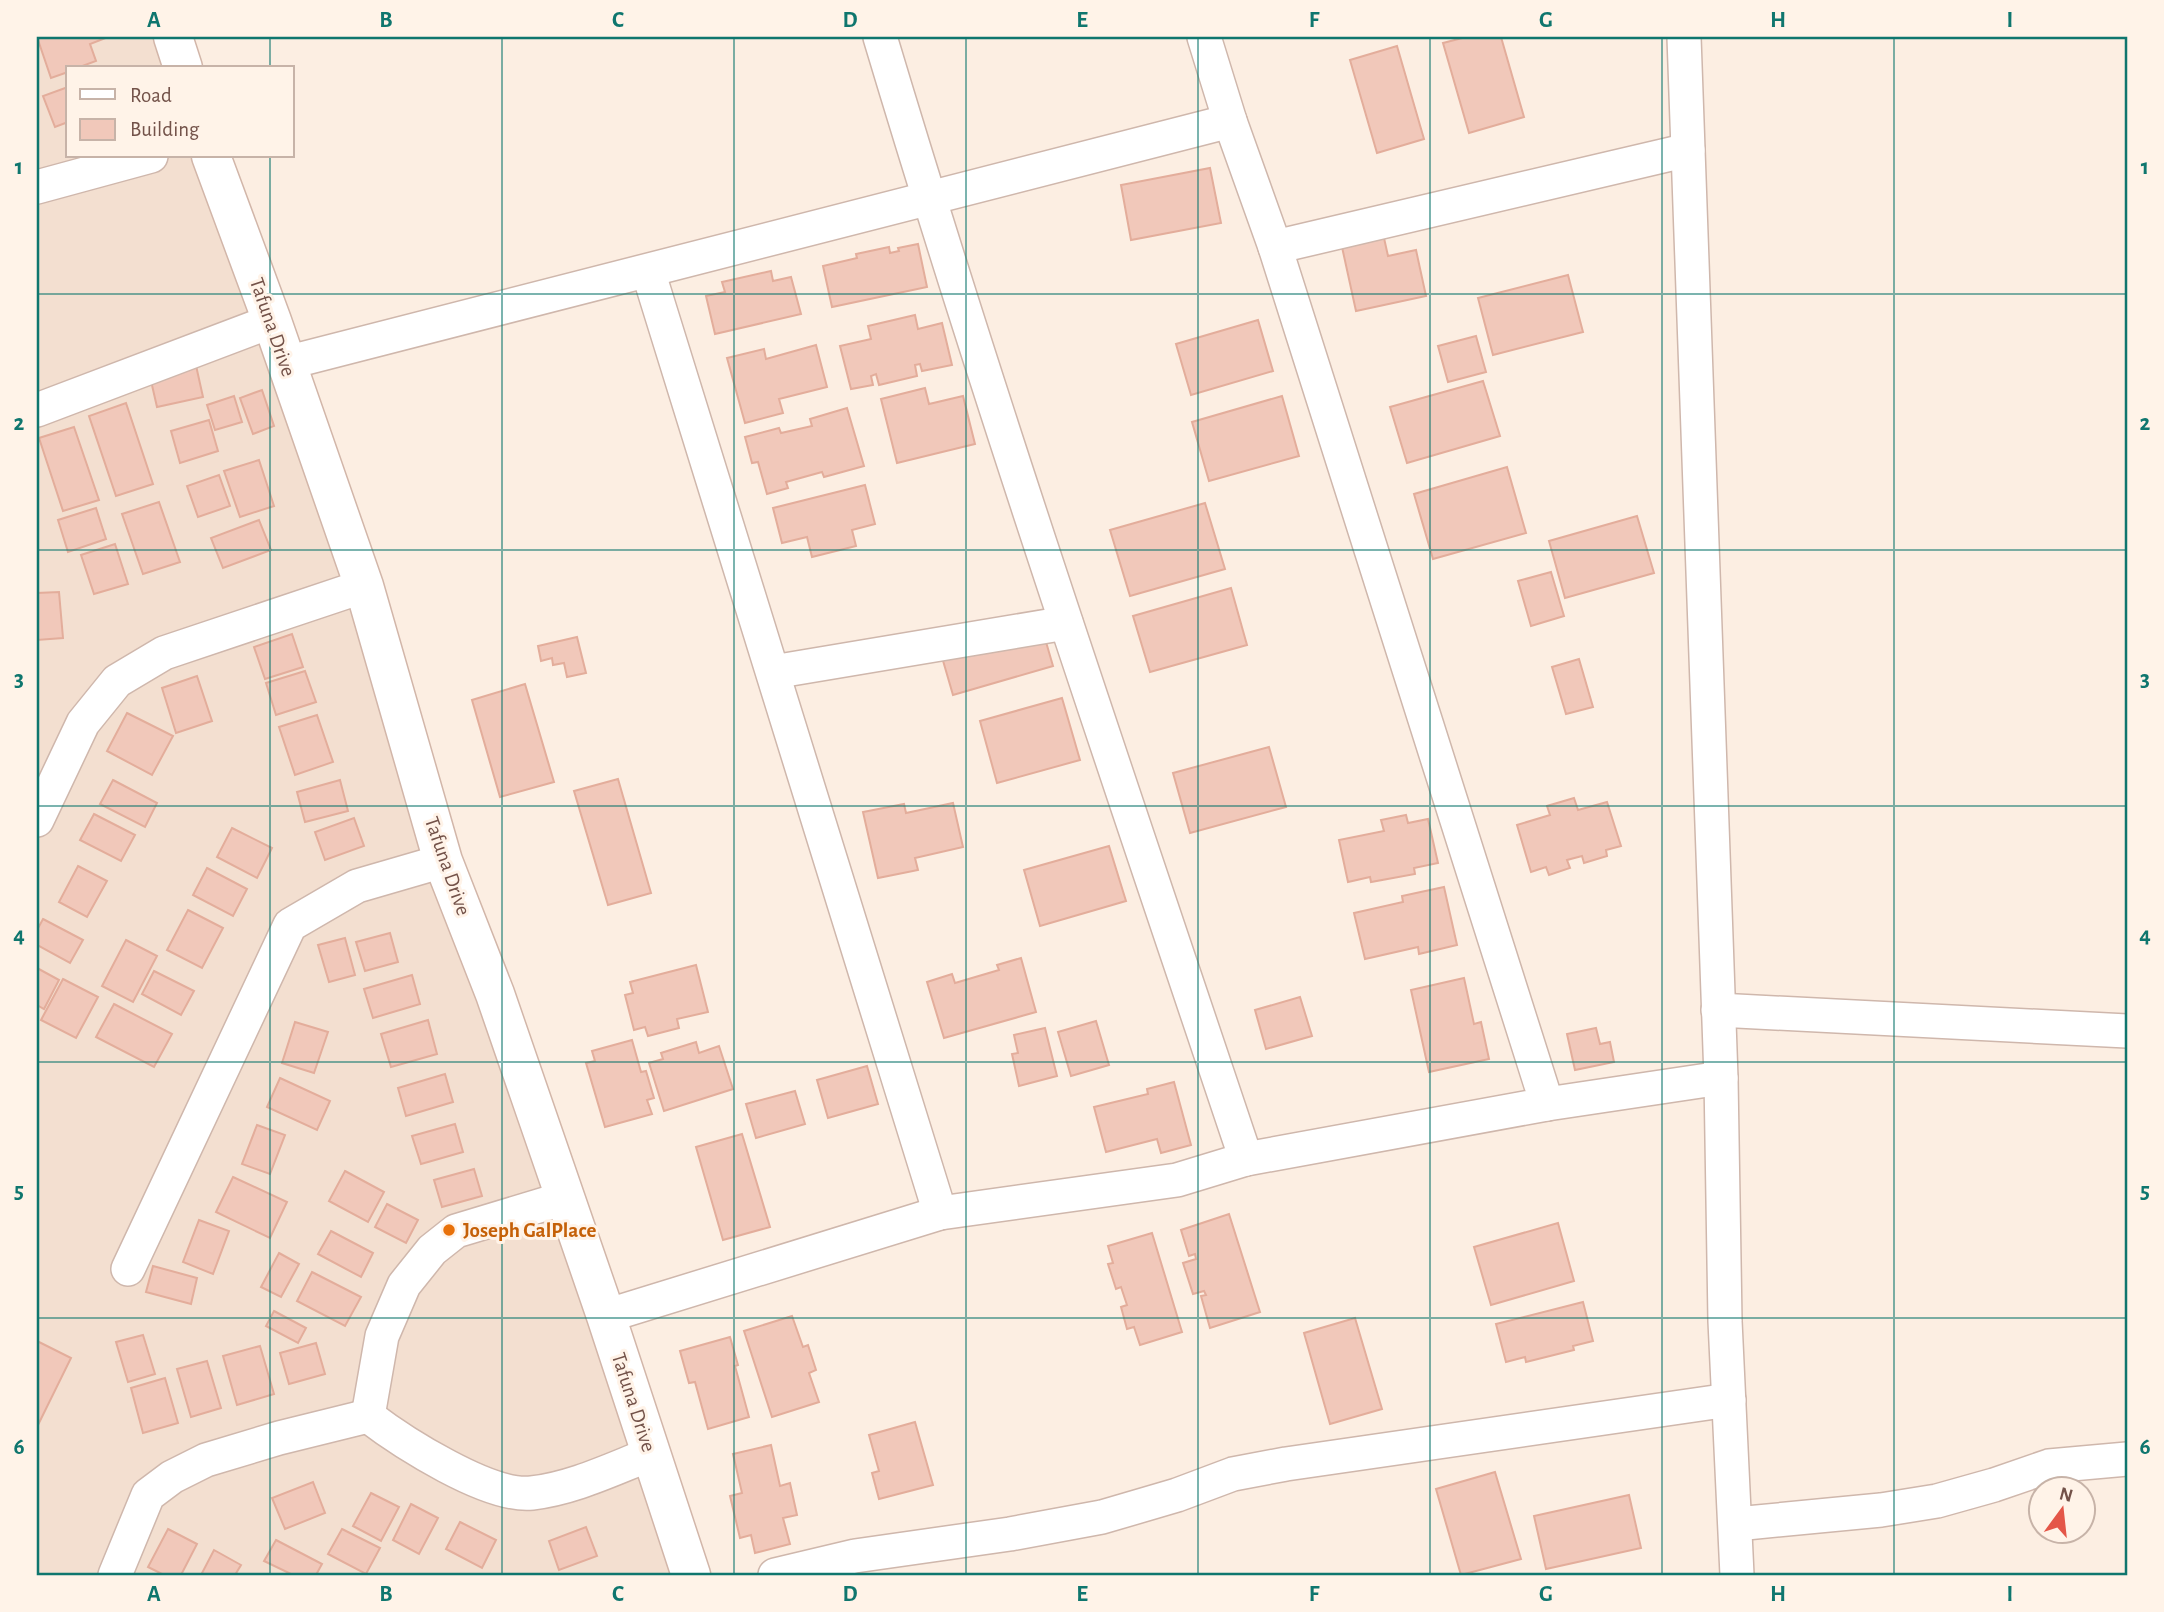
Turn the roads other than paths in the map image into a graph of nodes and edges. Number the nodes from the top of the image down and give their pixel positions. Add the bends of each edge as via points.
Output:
1 (173, 37) edge
2 (880, 37) edge
3 (1204, 37) edge
4 (1684, 37) edge
5 (182, 66) edge
6 (1230, 121) junction
7 (1688, 150) junction
8 (143, 158) edge
9 (212, 158) edge
10 (37, 187) edge
11 (928, 198) junction
12 (1275, 247) junction
13 (648, 271) junction
14 (272, 321) junction
15 (286, 363) junction
16 (37, 410) edge
17 (364, 586) junction
18 (1066, 623) junction
19 (773, 673) junction
20 (48, 769) edge
21 (37, 820) edge
22 (443, 861) junction
23 (1718, 1010) junction
24 (2127, 1031) edge
25 (1721, 1078) junction
26 (1547, 1104) junction
27 (1246, 1159) junction
28 (565, 1198) junction
29 (940, 1213) junction
30 (128, 1269) dead end
31 (606, 1316) junction
32 (1730, 1400) junction
33 (368, 1416) junction
34 (651, 1454) junction
35 (2127, 1459) edge
36 (1736, 1524) junction
37 (115, 1575) edge
38 (691, 1575) edge
39 (775, 1575) edge
40 (1737, 1575) edge

1 - 5 main road
2 - 11 street
3 - 6 street
4 - 7 street
6 - 11 street
6 - 12 street
7 - 12 street
7 - 23 street
8 - 10 street
9 - 14 main road, Tafuna Drive
11 - 13 street
11 - 18 street
12 - 26 street
13 - 15 street
13 - 19 street
14 - 15 main road, Tafuna Drive
14 - 16 street
15 - 17 main road, Tafuna Drive
17 - 20 street via 164,653 117,681
17 - 22 main road, Tafuna Drive
18 - 19 street
18 - 27 street
19 - 29 street
20 - 21 street
22 - 28 main road, Tafuna Drive via 495,994
22 - 30 street via 357,886 290,925
23 - 24 street
23 - 25 street
25 - 26 street
25 - 32 street
26 - 27 street
27 - 29 street via 1177,1180
28 - 31 main road, Tafuna Drive
28 - 33 street via 456,1231 432,1250 404,1284 382,1336
29 - 31 street
31 - 34 main road, Tafuna Drive
32 - 36 street
32 - 39 street via 1246,1471 1102,1517 855,1556
33 - 34 street via 394,1436 496,1489 530,1493 579,1483
33 - 37 street via 206,1460 173,1477 148,1495
34 - 38 main road, Tafuna Drive
35 - 36 street via 2049,1465 1937,1501
36 - 40 street

